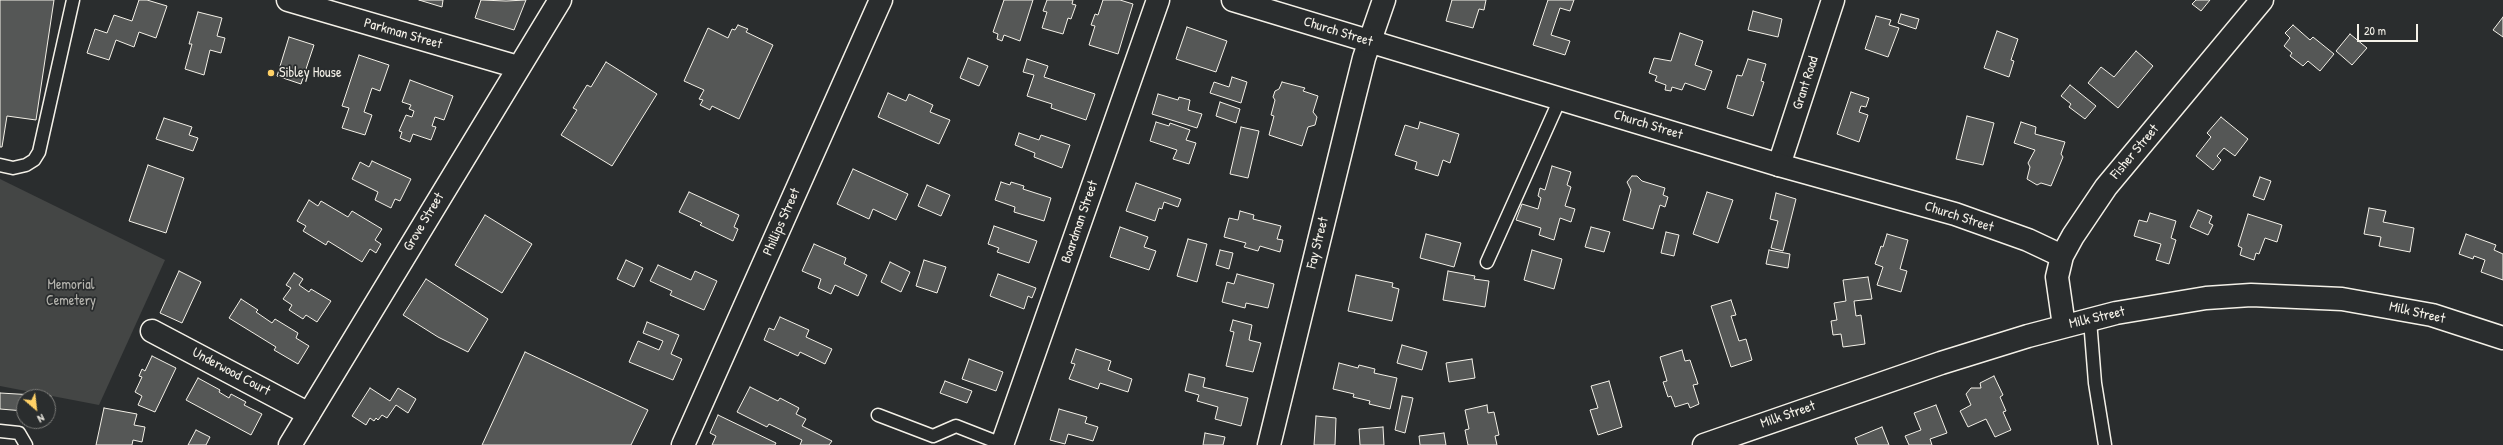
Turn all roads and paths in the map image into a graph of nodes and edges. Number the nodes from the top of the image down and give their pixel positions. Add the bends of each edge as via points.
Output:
1 (73, 0) edge
2 (288, 0) edge
3 (560, 0) edge
4 (881, 0) edge
5 (1158, 0) edge
6 (1232, 0) edge
7 (1384, 0) edge
8 (1833, 0) edge
9 (2262, 0) edge
10 (1370, 42) junction
11 (518, 67) junction
12 (1560, 99) junction
13 (0, 165) edge
14 (1779, 165) junction
15 (2062, 256) junction
16 (1487, 262) dead end
17 (2090, 320) junction
18 (2064, 326) junction
19 (152, 331) dead end
20 (2503, 338) edge
21 (309, 414) junction
22 (878, 415) dead end
23 (0, 432) edge
24 (26, 445) edge
25 (290, 445) edge
26 (683, 445) edge
27 (1002, 445) edge
28 (1269, 445) edge
29 (1704, 445) edge
30 (2105, 445) edge

1 - 13 lane via 39,152 34,160 26,165 13,168
2 - 11 street, Parkman Street
3 - 11 street, Grove Street
4 - 26 street, Phillips Street
5 - 27 street, Boardman Street
6 - 10 street, Church Street
7 - 10 street, Fay Street
8 - 14 street, Grant Road
9 - 15 street, Fisher Street via 2106,187
10 - 12 street, Church Street
10 - 28 street, Fay Street
11 - 21 street, Grove Street
12 - 14 street, Church Street
12 - 16 lane
14 - 15 street, Church Street via 1955,214 2028,240
15 - 18 street, Fisher Street via 2057,278
17 - 18 street, Milk Street
17 - 20 street, Milk Street via 2206,298 2296,296 2387,305 2432,315
17 - 30 lane via 2095,383
18 - 29 street, Milk Street via 1940,363
19 - 21 street, Underwood Court
21 - 25 street, Grove Street
22 - 27 lane via 933,436 956,426
23 - 24 lane via 19,433

